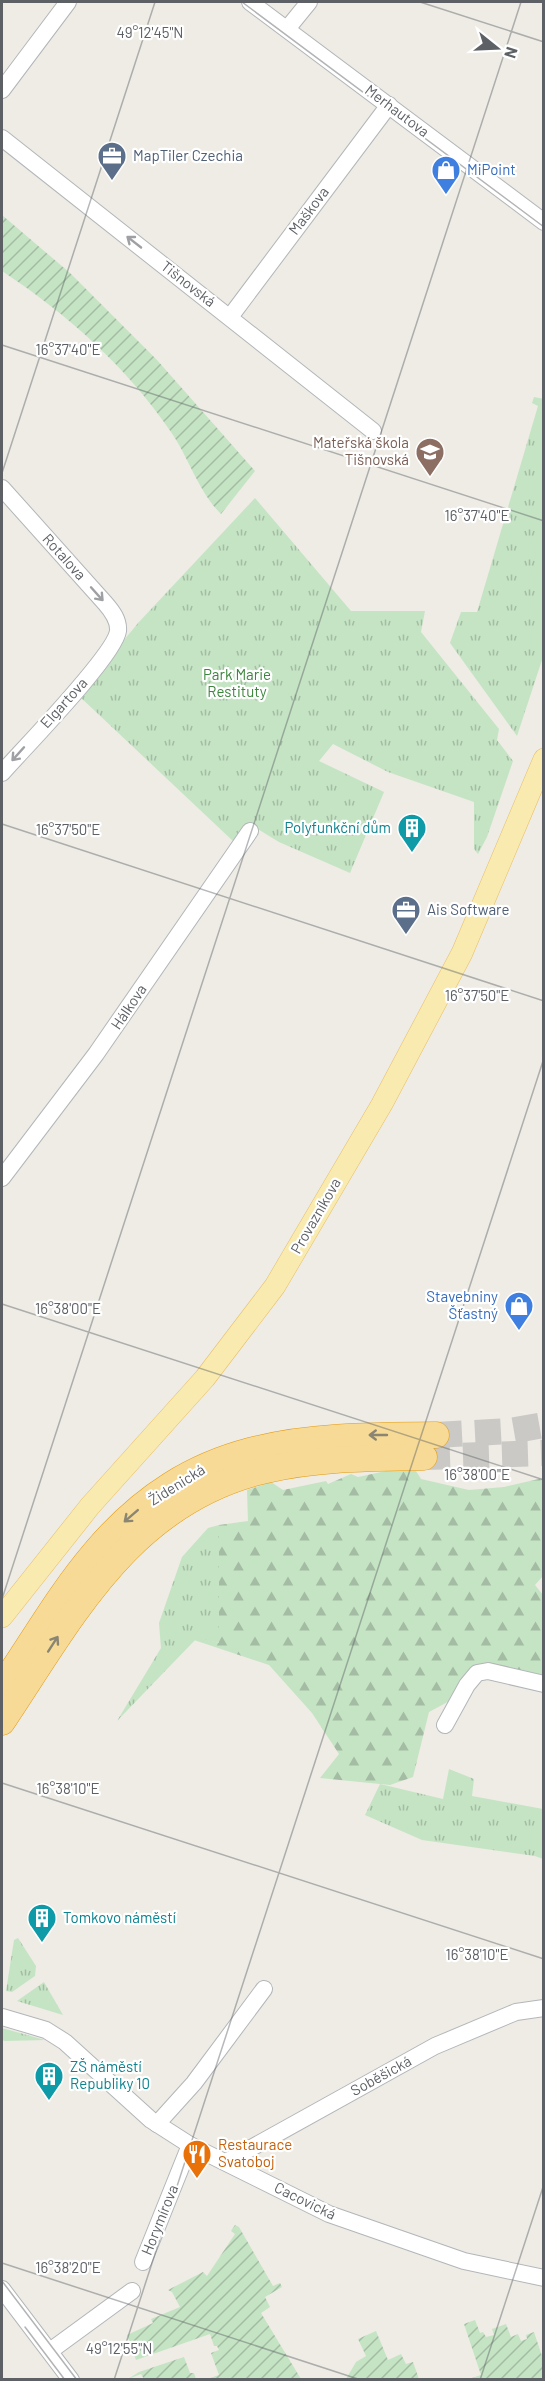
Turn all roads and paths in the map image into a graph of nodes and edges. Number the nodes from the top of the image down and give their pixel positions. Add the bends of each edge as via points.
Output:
1 (68, 2) edge
2 (250, 2) edge
3 (309, 2) edge
4 (287, 29) junction
5 (2, 90) edge
6 (389, 105) junction
7 (2, 138) edge
8 (543, 222) edge
9 (230, 317) junction
10 (373, 431) dead end
11 (2, 488) edge
12 (118, 630) joint
13 (543, 760) edge
14 (2, 773) edge
15 (250, 831) dead end
16 (2, 1178) edge
17 (430, 1446) tunnel mouth
18 (2, 1617) edge
19 (543, 1684) edge
20 (9, 1687) edge
21 (2, 1722) edge
22 (445, 1725) dead end
23 (264, 1989) dead end
24 (543, 2008) edge
25 (2, 2016) edge
26 (157, 2124) junction
27 (190, 2145) junction
28 (226, 2162) junction
29 (143, 2262) dead end
30 (543, 2278) edge
31 (2, 2289) edge
32 (132, 2290) dead end
33 (50, 2350) junction
34 (71, 2379) edge

1 - 5 street
2 - 4 street, Merhautova
3 - 4 street
4 - 6 street, Merhautova
6 - 8 street, Merhautova
6 - 9 street, Maškova
9 -> 7 street, Tišnovská
9 - 10 street, Tišnovská
11 -> 12 street, Rotalova via 105,603 117,619
12 -> 14 street, Elgartova via 114,643 80,686
13 - 18 main road, Provazníkova via 457,963 382,1104 275,1286 205,1378 90,1506
15 - 16 street, Hálkova via 96,1054
17 - 20 highway, Židenická via 266,1470 182,1503 148,1528 110,1566 64,1627
19 - 22 street via 488,1671 477,1673
20 - 21 highway, Židenická
23 - 26 street via 194,2083
24 - 28 street, Soběšická via 516,2012 435,2046
25 - 26 street, Cacovická via 46,2030 65,2042
26 - 27 street, Cacovická
27 - 28 street, Cacovická
27 - 29 street, Horymírova
28 - 30 street, Cacovická via 329,2214 464,2261
31 - 33 street
32 - 33 street
33 - 34 street

